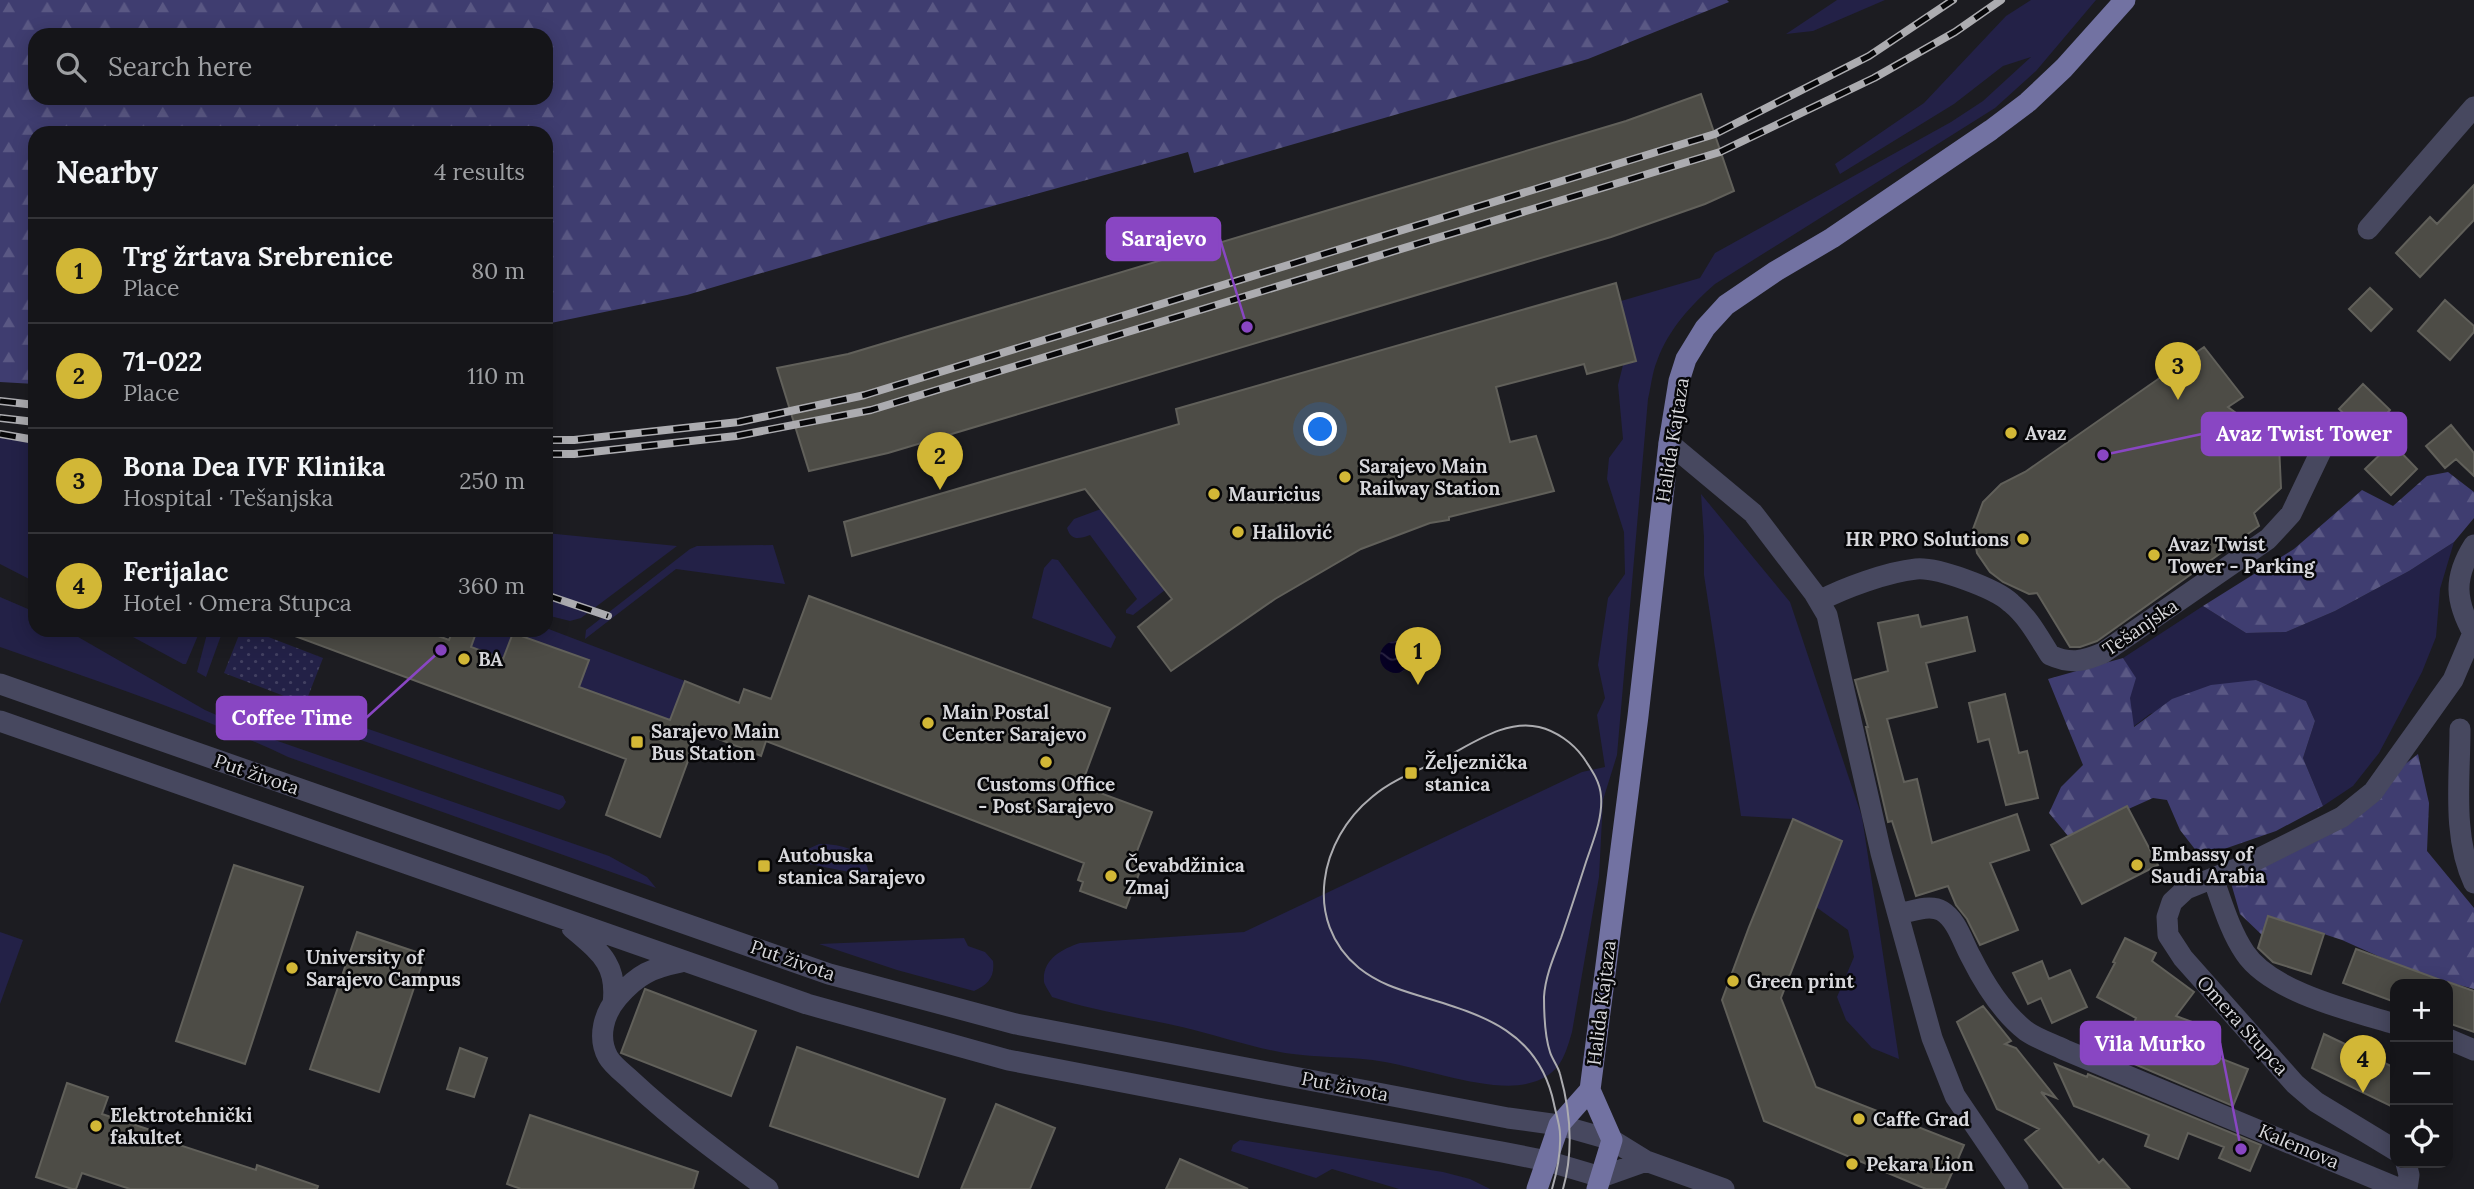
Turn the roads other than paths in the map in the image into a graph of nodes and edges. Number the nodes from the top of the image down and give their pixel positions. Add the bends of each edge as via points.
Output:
1 (2124, 0) edge
2 (2471, 117) edge
3 (2368, 229) dead end
4 (2334, 424) dead end
5 (1669, 443) junction
6 (2474, 545) edge
7 (1819, 601) junction
8 (2473, 634) edge
9 (0, 684) edge
10 (2430, 713) junction
11 (0, 721) edge
12 (2467, 731) edge
13 (2213, 878) junction
14 (2474, 883) edge
15 (1899, 914) junction
16 (559, 916) junction
17 (683, 962) junction
18 (613, 1003) junction
19 (2390, 1022) edge
20 (2453, 1041) edge
21 (2474, 1050) edge
22 (1590, 1090) junction
23 (1559, 1125) junction
24 (1612, 1140) junction
25 (2390, 1147) edge
26 (1547, 1161) junction
27 (1646, 1161) junction
28 (2407, 1168) edge
29 (1599, 1183) edge
30 (768, 1189) edge
31 (1537, 1189) edge
32 (1724, 1189) edge
33 (2018, 1189) edge
34 (2400, 1189) edge
35 (2407, 1189) edge

1 - 5 main road, Halida Kajtaza via 2064,68 1991,131 1726,305 1704,328 1686,359
2 - 3 street
4 - 7 street, Tešanjska via 2291,514 2269,539 2088,660 2075,663 2050,655 2030,622 2010,601 1953,576 1917,569 1844,588
5 - 7 street via 1753,513
5 - 22 main road, Halida Kajtaza
6 - 8 street via 2457,585 2461,611
7 - 15 street
8 - 10 street, Omera Stupca via 2454,680
9 - 23 street, Put života via 829,974 1016,1024
10 - 12 street
10 - 13 street, Omera Stupca via 2373,792 2356,807
11 - 16 street, Put života
12 - 14 street via 2460,834
13 - 19 street via 2246,955 2272,978 2301,993
13 - 25 street, Omera Stupca via 2186,889 2172,902 2168,935 2183,958 2295,1084
15 - 33 street via 1932,1038 1955,1096
15 - 34 street, Kalemova via 1930,908 1942,911 2005,1010 2027,1031
16 - 17 street, Put života
16 - 18 street via 602,954 615,983
17 - 18 street via 653,968
17 - 26 street, Put života via 807,1004 1008,1060
18 - 30 street via 602,1040 608,1058 668,1114
20 - 21 street
22 - 23 main road, Halida Kajtaza
22 - 24 main road, Halida Kajtaza
23 - 24 street, Put života
23 - 26 main road, Halida Kajtaza
24 - 27 street, Put života
24 - 29 main road
26 - 29 street, Put života
26 - 31 main road, Halida Kajtaza
27 - 29 street
27 - 32 street, Put života
28 - 35 street

